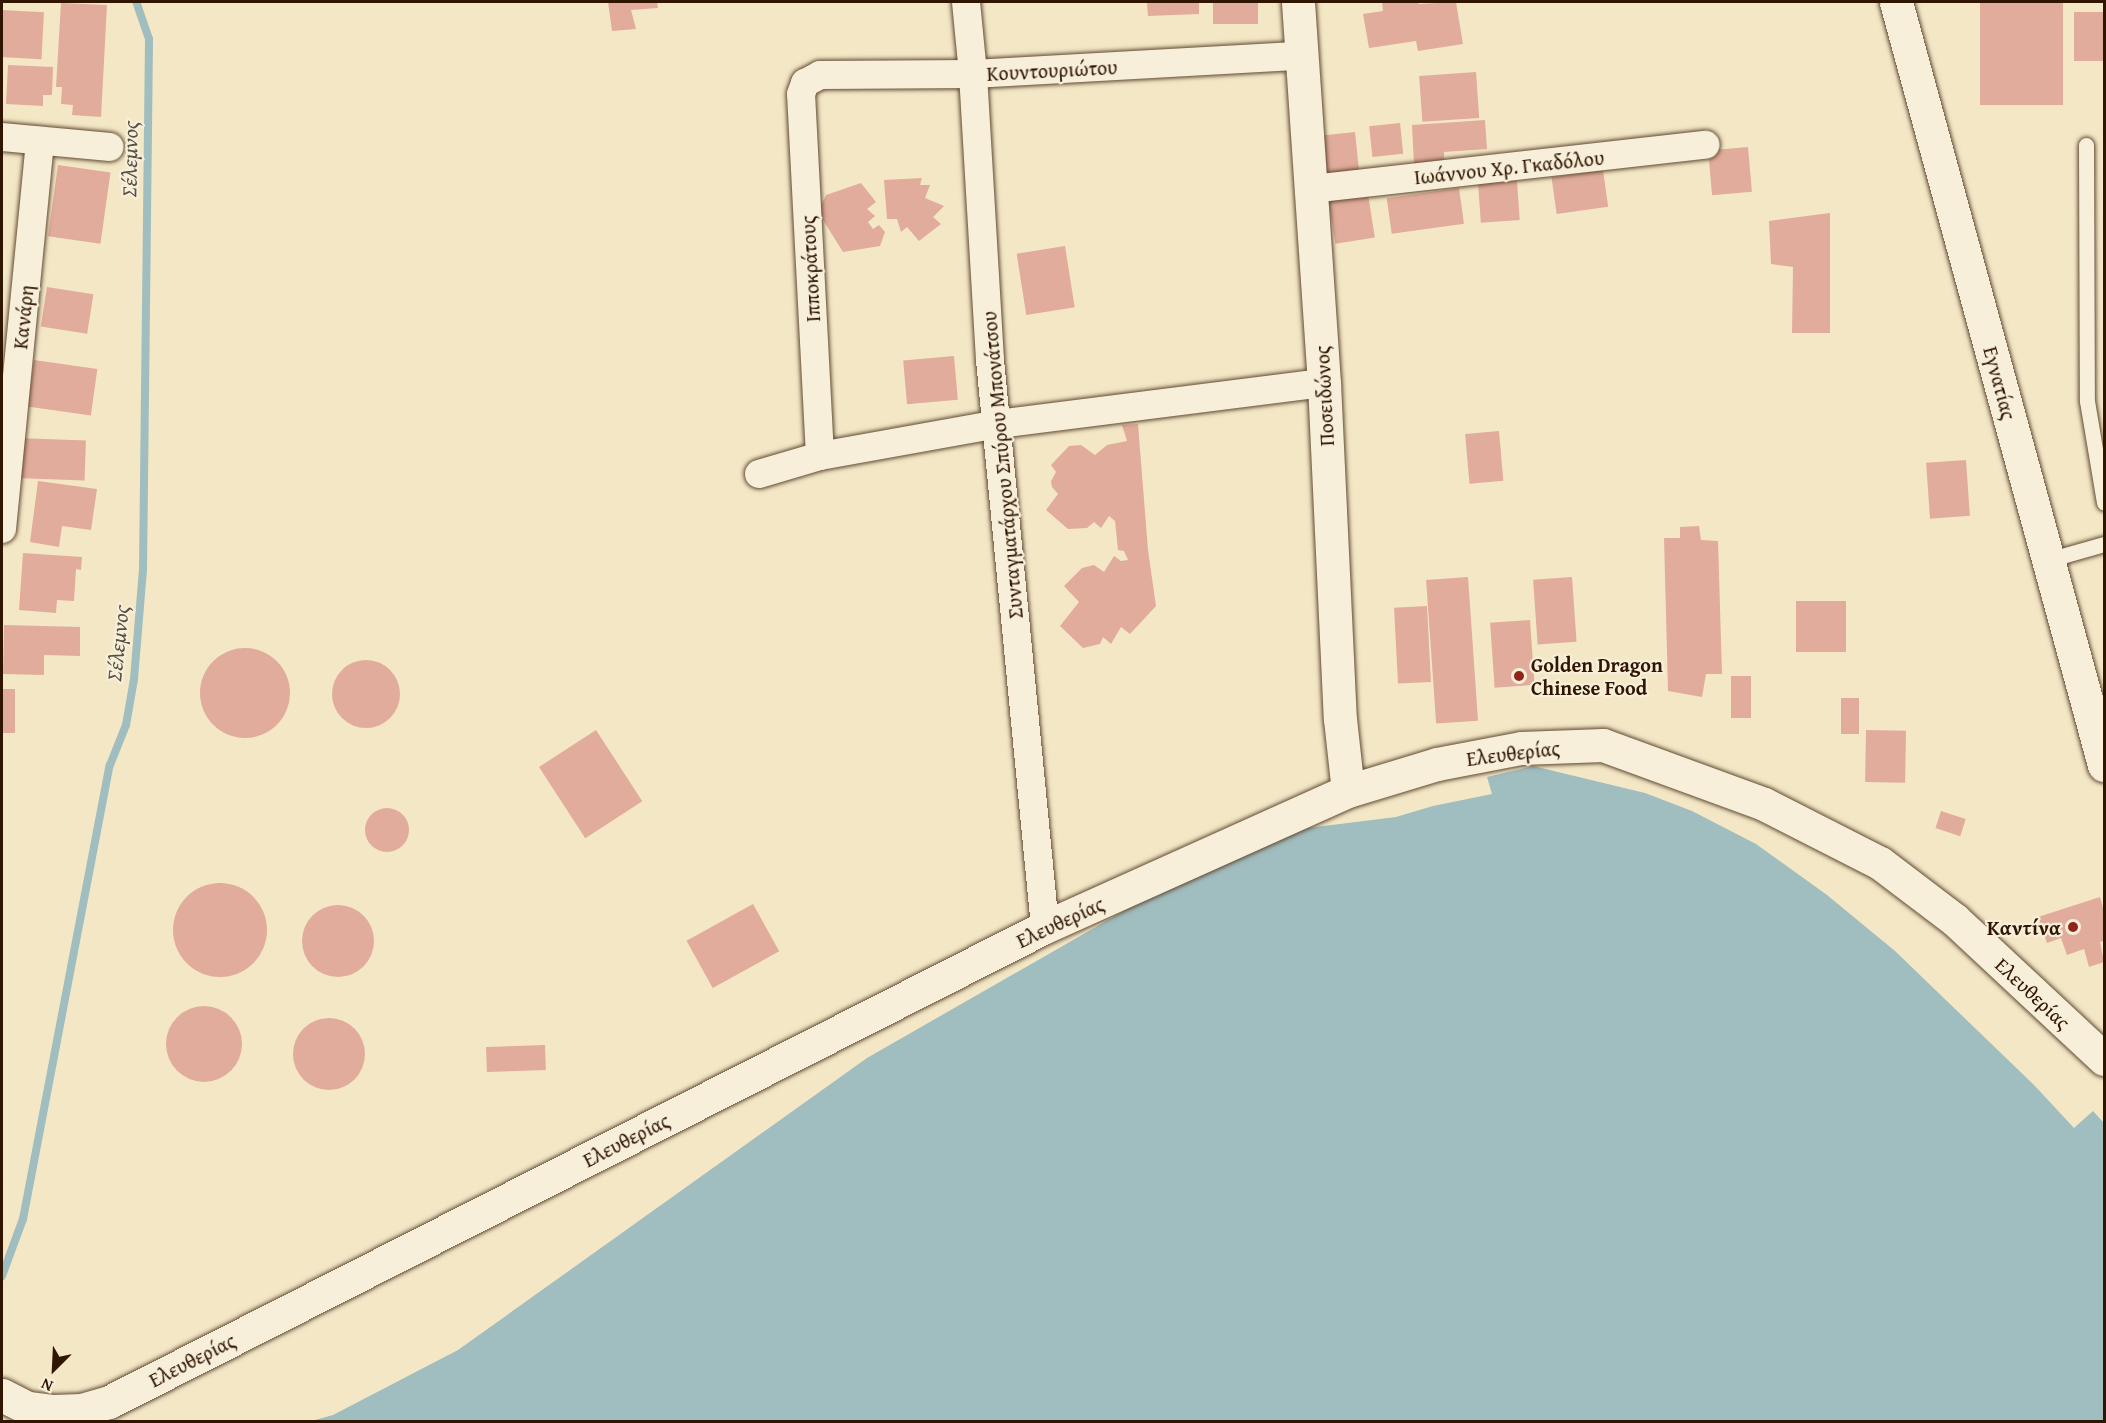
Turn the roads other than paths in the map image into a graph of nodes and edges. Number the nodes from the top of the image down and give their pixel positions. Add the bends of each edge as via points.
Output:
1 (966, 2) edge
2 (1298, 2) edge
3 (1896, 2) edge
4 (1300, 56) junction
5 (973, 74) junction
6 (805, 83) joint
7 (2, 137) edge
8 (40, 141) junction
9 (1706, 145) dead end
10 (2086, 145) dead end
11 (110, 147) dead end
12 (1311, 189) junction
13 (1324, 383) junction
14 (998, 424) junction
15 (820, 456) junction
16 (759, 474) dead end
17 (2104, 503) edge
18 (2, 529) edge
19 (2104, 544) edge
20 (2048, 560) junction
21 (2104, 765) edge
22 (1348, 792) junction
23 (1045, 927) junction
24 (2104, 1059) edge
25 (2, 1395) edge

1 - 5 street, Συνταγματάρχου Σπύρου Μπονάτσου
2 - 4 street, Ποσειδώνος
3 - 20 street, Εγνατίας
4 - 5 street, Κουντουριώτου
4 - 12 street, Ποσειδώνος
5 - 6 street, Κουντουριώτου via 819,75
5 - 14 street, Συνταγματάρχου Σπύρου Μπονάτσου via 990,360
6 - 15 street, Ιπποκράτους via 801,94
7 - 8 street
8 - 11 street
8 - 18 street, Κανάρη
9 - 12 street, Ιωάννου Χρ. Γκαδόλου
10 - 17 lane via 2087,401
12 - 13 street, Ποσειδώνος
13 - 14 street
13 - 22 street, Ποσειδώνος via 1340,719
14 - 15 street
14 - 23 street, Συνταγματάρχου Σπύρου Μπονάτσου
15 - 16 street
19 - 20 lane
20 - 21 street, Εγνατίας
22 - 23 street, Ελευθερίας
22 - 24 street, Ελευθερίας via 1437,764 1521,748 1604,745 1764,804 1880,863 1955,920
23 - 25 street, Ελευθερίας via 110,1402 81,1410 54,1411 28,1408

